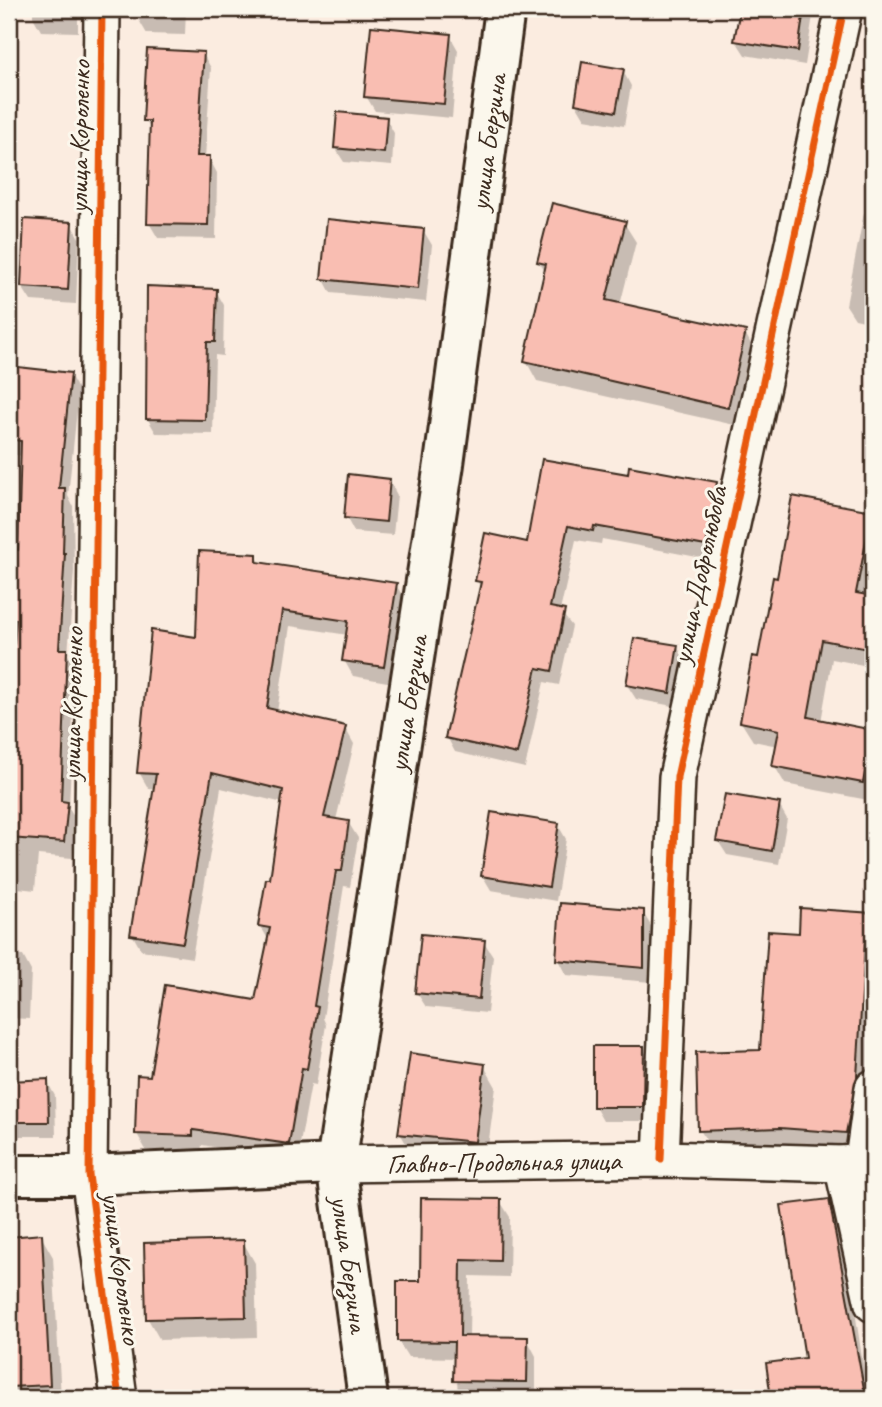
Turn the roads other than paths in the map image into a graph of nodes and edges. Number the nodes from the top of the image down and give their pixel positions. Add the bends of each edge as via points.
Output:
1 (102, 9) edge
2 (505, 9) edge
3 (844, 9) edge
4 (873, 1088) edge
5 (661, 1159) junction
6 (860, 1161) edge
7 (336, 1164) junction
8 (9, 1175) edge
9 (89, 1175) junction
10 (873, 1304) edge
11 (119, 1398) edge
12 (368, 1398) edge

1 - 9 street, улица Короленко
2 - 7 main road, улица Берзина via 444,464
3 - 5 street, улица Добролюбова via 677,777
4 - 6 street
5 - 6 street, Главно-Продольная улица
5 - 7 street, Главно-Продольная улица
6 - 10 street
7 - 9 main road, Главно-Продольная улица
7 - 12 main road, улица Берзина
8 - 9 main road, Главно-Продольная улица
9 - 11 street, улица Короленко

